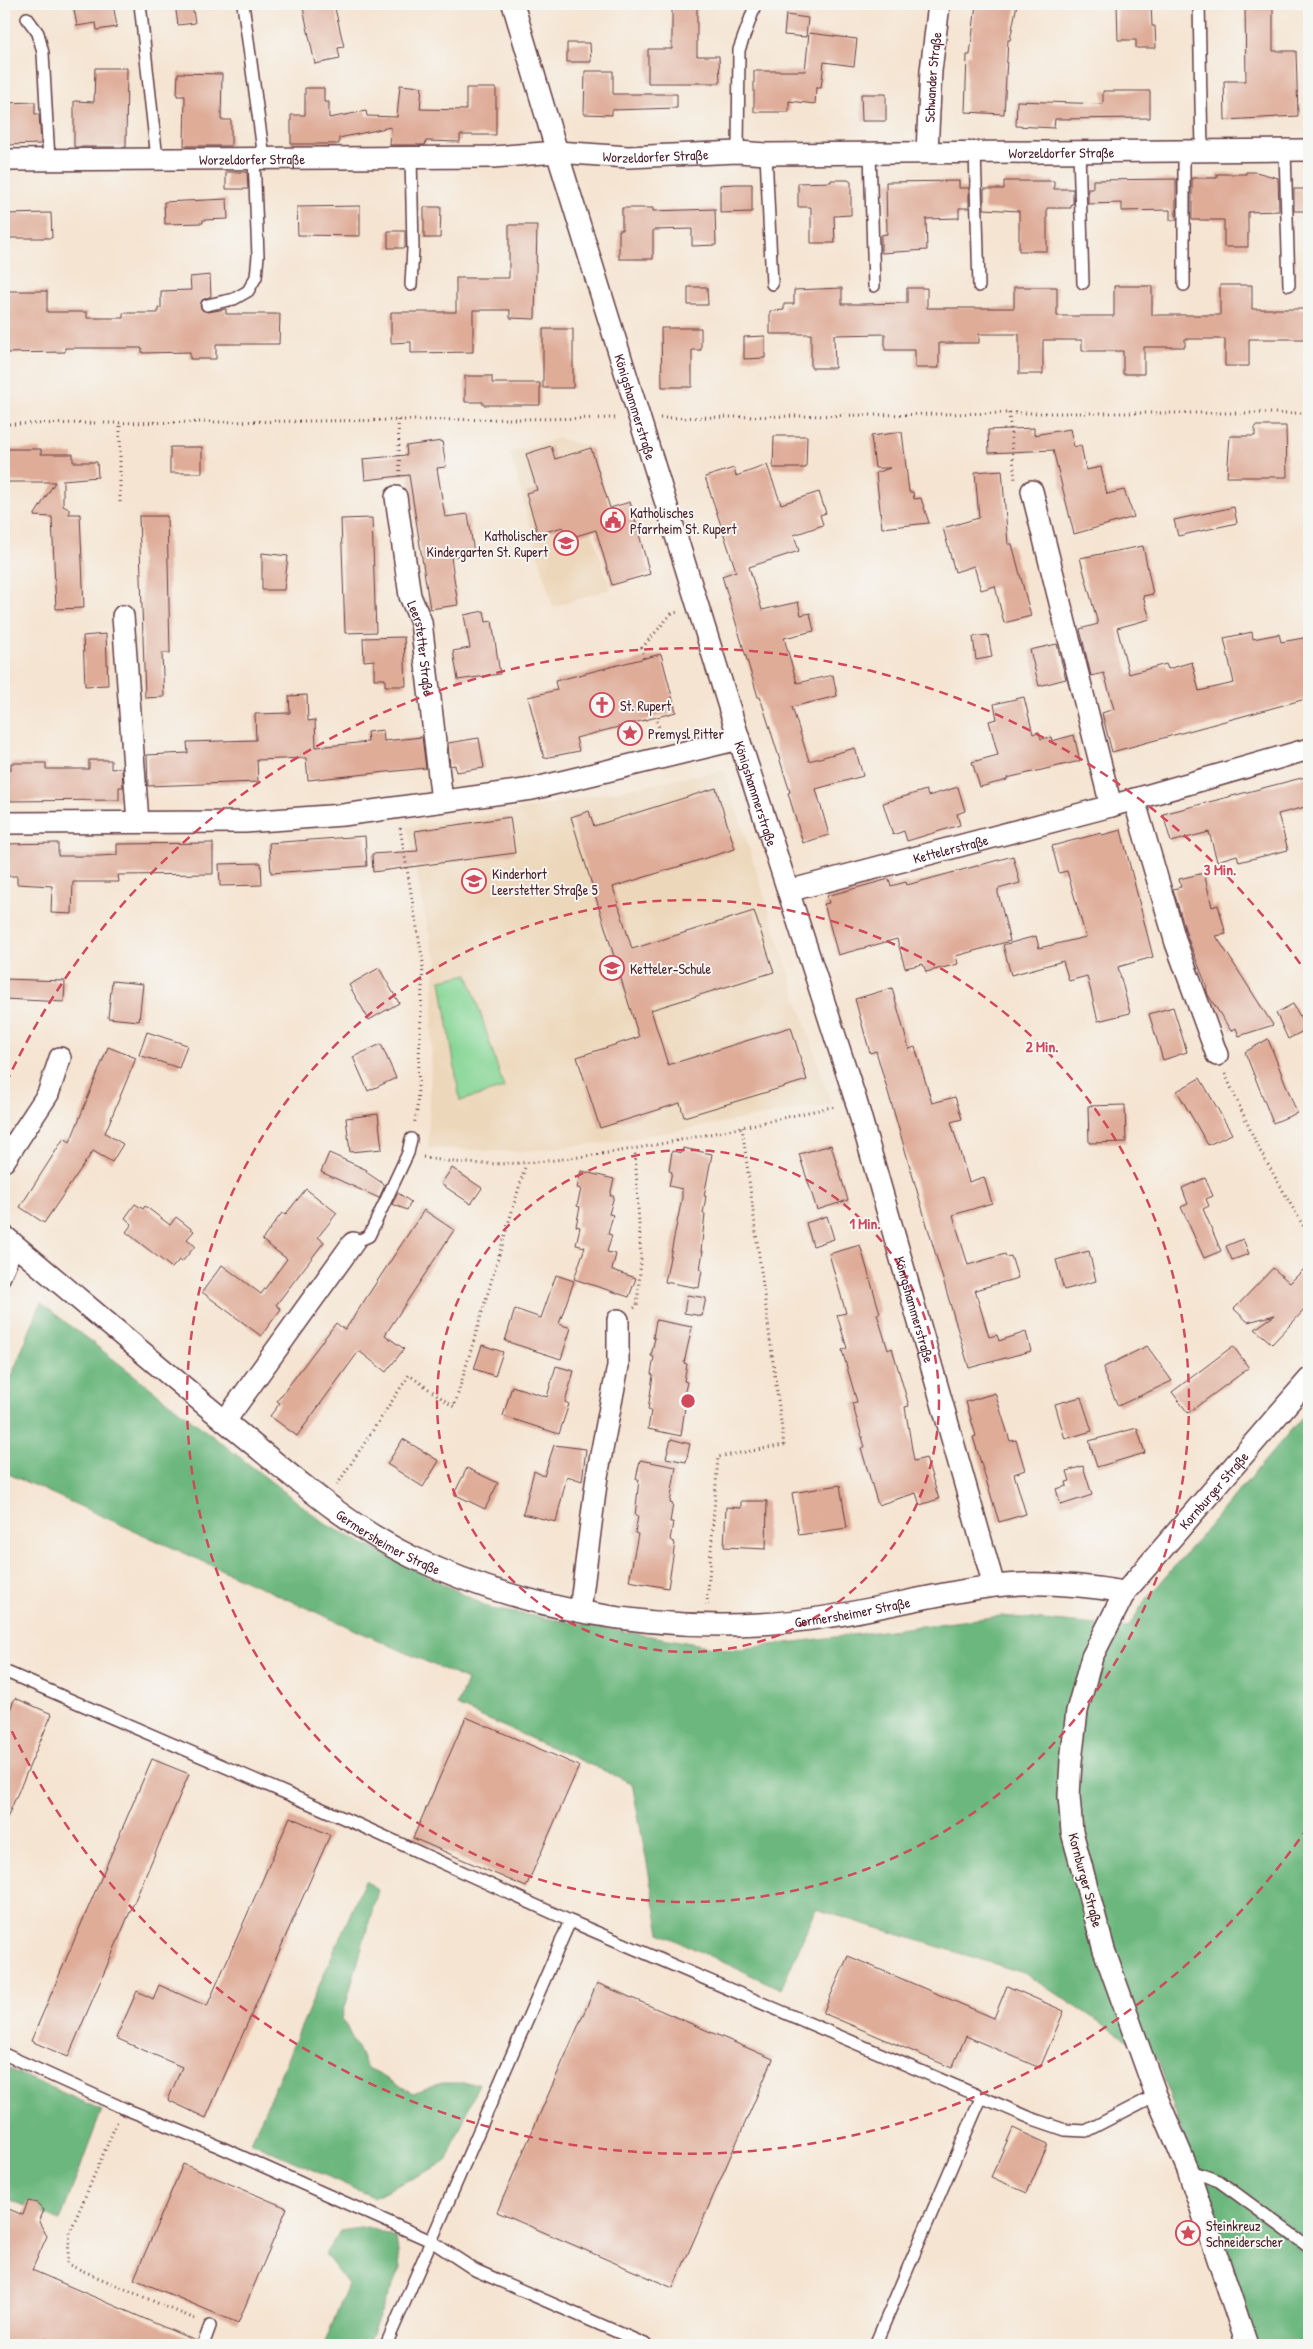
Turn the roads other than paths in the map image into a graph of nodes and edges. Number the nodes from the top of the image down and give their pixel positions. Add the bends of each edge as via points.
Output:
1 (140, 4) edge
2 (243, 4) edge
3 (513, 4) edge
4 (939, 4) edge
5 (1199, 4) edge
6 (755, 6) dead end
7 (27, 18) dead end
8 (1309, 150) edge
9 (927, 151) junction
10 (975, 151) junction
11 (1080, 151) junction
12 (1193, 151) junction
13 (1285, 151) junction
14 (557, 152) junction
15 (738, 152) junction
16 (870, 153) junction
17 (766, 154) junction
18 (411, 156) junction
19 (259, 158) junction
20 (157, 159) junction
21 (4, 160) edge
22 (49, 160) junction
23 (1083, 283) dead end
24 (772, 284) dead end
25 (1184, 285) dead end
26 (1289, 285) dead end
27 (411, 286) dead end
28 (874, 286) dead end
29 (979, 286) dead end
30 (207, 305) dead end
31 (1032, 491) road end
32 (396, 497) road end
33 (123, 616) dead end
34 (739, 739) junction
35 (1309, 749) edge
36 (1134, 799) junction
37 (442, 801) junction
38 (1111, 806) junction
39 (138, 822) junction
40 (4, 823) edge
41 (788, 891) junction
42 (1216, 1055) road end
43 (60, 1058) dead end
44 (411, 1139) road end
45 (4, 1162) edge
46 (11, 1242) edge
47 (354, 1243) joint
48 (4, 1279) edge
49 (618, 1320) road end
50 (1309, 1379) edge
51 (226, 1421) junction
52 (994, 1586) junction
53 (1125, 1592) junction
54 (580, 1612) junction
55 (4, 1671) edge
56 (570, 1921) junction
57 (4, 2054) edge
58 (1156, 2095) junction
59 (981, 2098) junction
60 (1188, 2170) junction
61 (431, 2241) junction
62 (1309, 2247) edge
63 (210, 2326) road end
64 (203, 2345) edge
65 (386, 2345) edge
66 (647, 2345) edge
67 (875, 2345) edge
68 (1247, 2345) edge

1 - 20 lane
2 - 19 lane
3 - 14 street, Königshammerstraße
4 - 9 street, Schwander Straße via 931,71
5 - 12 lane
6 - 15 lane via 739,50
7 - 22 lane via 38,33 43,54
8 - 13 street, Worzeldorfer Straße
9 - 10 street, Worzeldorfer Straße
9 - 16 street, Worzeldorfer Straße
10 - 11 street, Worzeldorfer Straße
10 - 29 lane
11 - 12 street, Worzeldorfer Straße
11 - 23 lane
12 - 13 street, Worzeldorfer Straße
12 - 25 lane
13 - 26 lane
14 - 15 street, Worzeldorfer Straße via 628,157
14 - 18 street, Worzeldorfer Straße via 494,157
14 - 34 street, Königshammerstraße
15 - 17 street, Worzeldorfer Straße
16 - 17 street, Worzeldorfer Straße
16 - 28 lane
17 - 24 lane
18 - 19 street, Worzeldorfer Straße
18 - 27 lane
19 - 20 street, Worzeldorfer Straße
19 - 30 lane via 256,278 248,291 234,299
20 - 22 street, Worzeldorfer Straße
21 - 22 street, Worzeldorfer Straße
31 - 38 street
32 - 37 street, Leerstetter Straße via 410,596 421,622
33 - 39 street
34 - 37 street via 532,789
34 - 41 street, Königshammerstraße
35 - 36 street, Kettelerstraße
36 - 38 street, Kettelerstraße
36 - 42 street via 1176,943
37 - 39 street via 245,822
38 - 41 street, Kettelerstraße
39 - 40 street
41 - 52 street, Königshammerstraße via 856,1101
43 - 45 street via 48,1094
44 - 47 lane via 408,1153 369,1236
46 - 48 lane
46 - 51 street, Germersheimer Straße
47 - 51 street
49 - 54 street via 618,1366 597,1476
50 - 53 street, Kornburger Straße
51 - 54 street, Germersheimer Straße via 325,1503 411,1556 522,1598
52 - 53 street, Germersheimer Straße via 1087,1586
52 - 54 street, Germersheimer Straße via 825,1618 759,1624 705,1625
53 - 58 street, Kornburger Straße via 1092,1657 1077,1711 1071,1761 1072,1832 1104,1950
55 - 56 lane via 357,1824
56 - 59 lane
56 - 61 lane
57 - 61 lane
58 - 59 lane via 1086,2131 1065,2130
58 - 60 street, Kornburger Straße
59 - 67 lane
60 - 62 lane via 1219,2181
60 - 68 street, Kornburger Straße
61 - 65 lane
61 - 66 lane via 475,2270
63 - 64 lane

